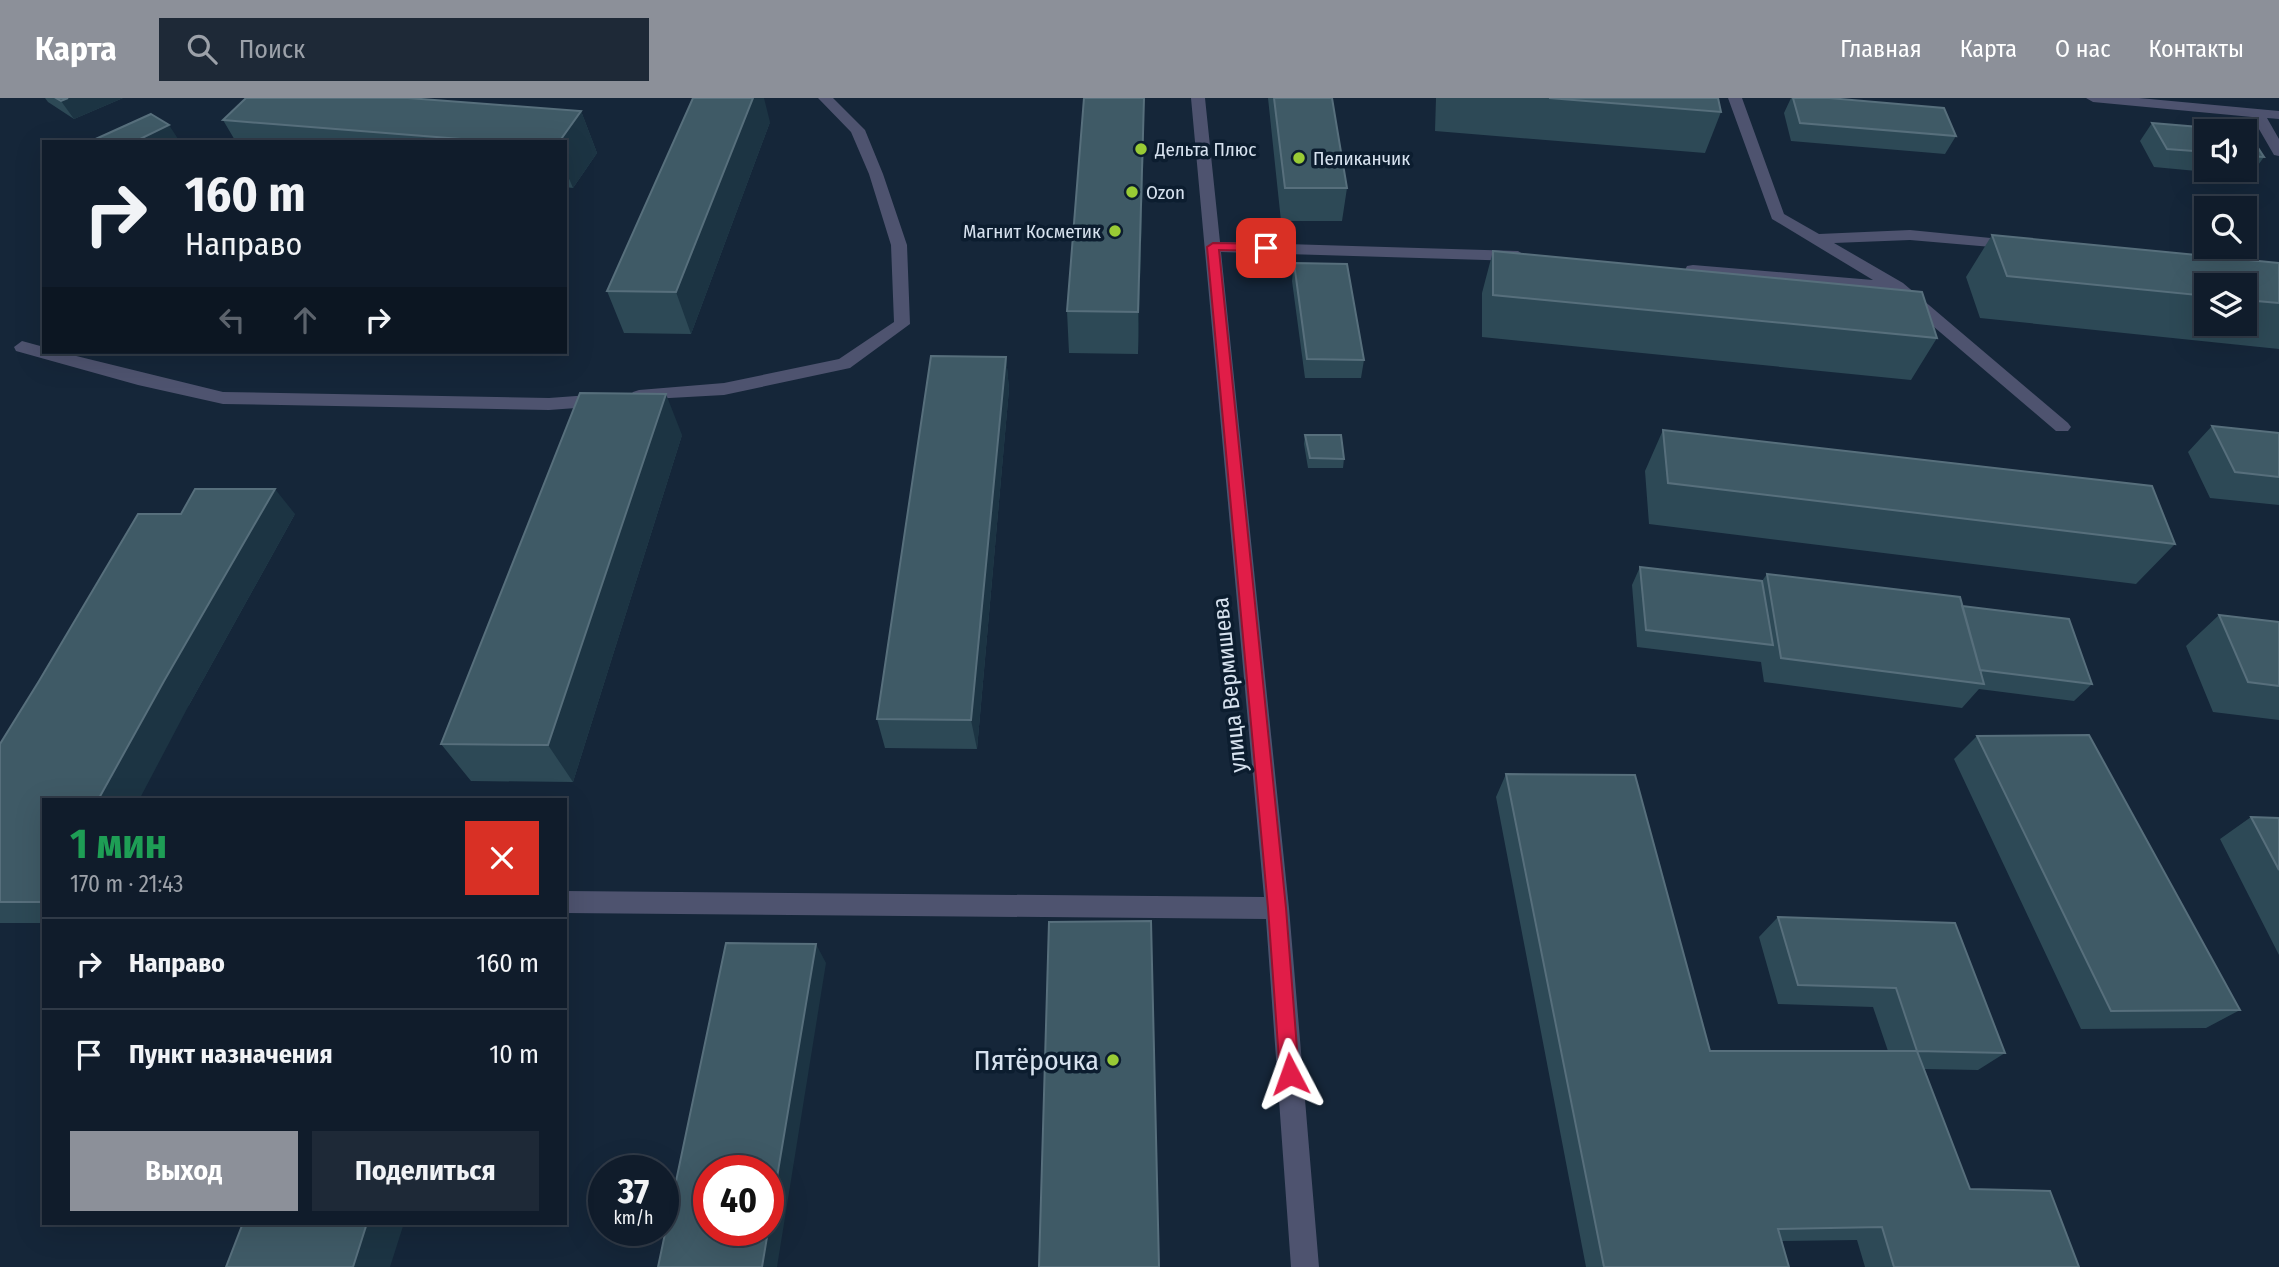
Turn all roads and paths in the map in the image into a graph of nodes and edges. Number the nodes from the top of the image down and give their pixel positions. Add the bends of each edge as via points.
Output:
1 (825, 98) edge
2 (1198, 98) edge
3 (1735, 98) edge
4 (2094, 98) edge
5 (2256, 113) junction
6 (2279, 115) edge
7 (2279, 152) edge
8 (1817, 239) junction
9 (2033, 246) edge
10 (1213, 247) junction
11 (1535, 257) edge
12 (1674, 269) edge
13 (1897, 287) junction
14 (22, 346) dead end
15 (42, 352) edge
16 (50, 354) edge
17 (2062, 427) dead end
18 (567, 902) edge
19 (1277, 908) junction
20 (1305, 1267) edge

1 - 16 street via 858,130 899,245 902,324 844,364 724,389 548,404 223,398
2 - 10 street, улица Вермишева
3 - 8 street via 1777,216
4 - 5 street
5 - 6 street
5 - 7 street
8 - 9 street via 1910,234
8 - 13 street
10 - 11 street
10 - 19 street, улица Вермишева
12 - 13 street
13 - 17 street
14 - 15 street
18 - 19 street
19 - 20 street, улица Вермишева

